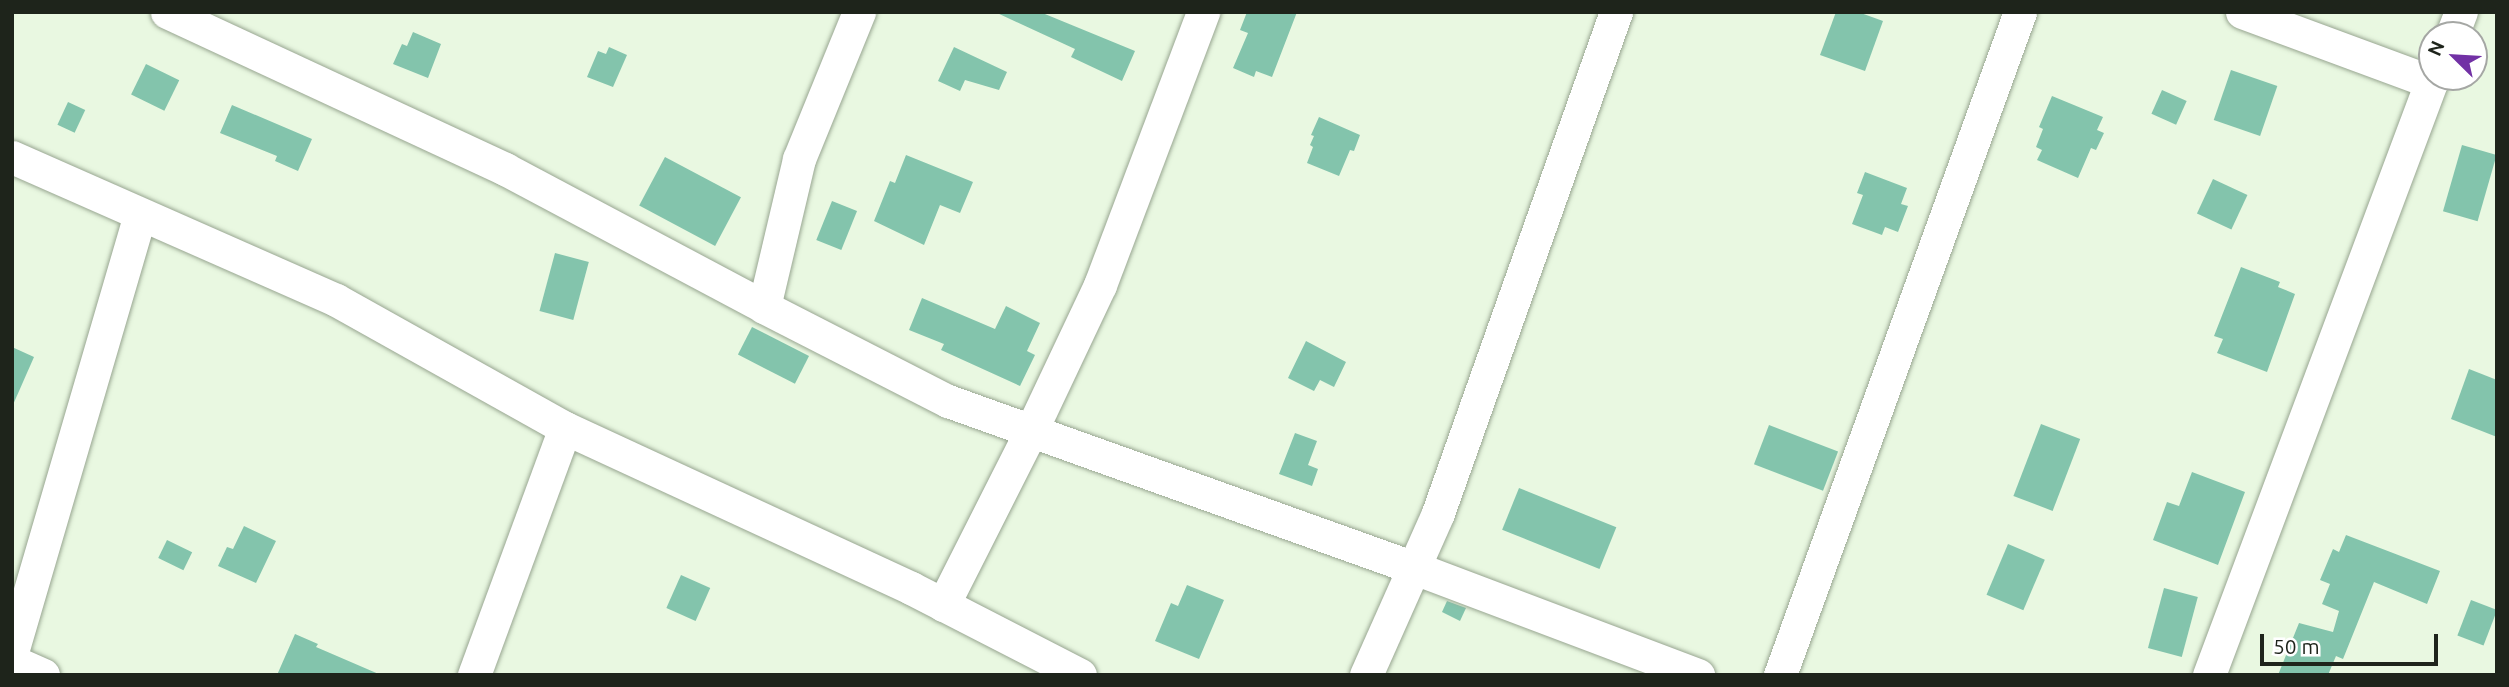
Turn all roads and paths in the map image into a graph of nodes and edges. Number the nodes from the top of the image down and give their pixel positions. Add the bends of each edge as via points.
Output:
1 (167, 12) edge
2 (859, 12) edge
3 (1203, 12) edge
4 (1616, 12) edge
5 (2020, 12) edge
6 (2242, 12) edge
7 (2418, 75) edge
8 (2428, 91) edge
9 (12, 157) edge
10 (140, 214) junction
11 (764, 307) junction
12 (565, 428) junction
13 (1031, 431) junction
14 (1412, 567) junction
15 (943, 604) junction
16 (12, 652) edge
17 (12, 661) edge
18 (43, 675) edge
19 (474, 675) edge
20 (1080, 675) edge
21 (1366, 675) edge
22 (1698, 675) edge
23 (1780, 675) edge
24 (2209, 675) edge

1 - 11 street via 505,169
2 - 11 street via 799,159
3 - 13 street via 1100,285
4 - 14 street via 1437,513
5 - 23 street
6 - 7 street
8 - 24 street
9 - 10 street
10 - 12 street via 336,300
10 - 16 street
11 - 13 street via 948,401
12 - 15 street
12 - 19 street
13 - 14 street
13 - 15 street
14 - 21 street
14 - 22 street
15 - 20 street
17 - 18 street

